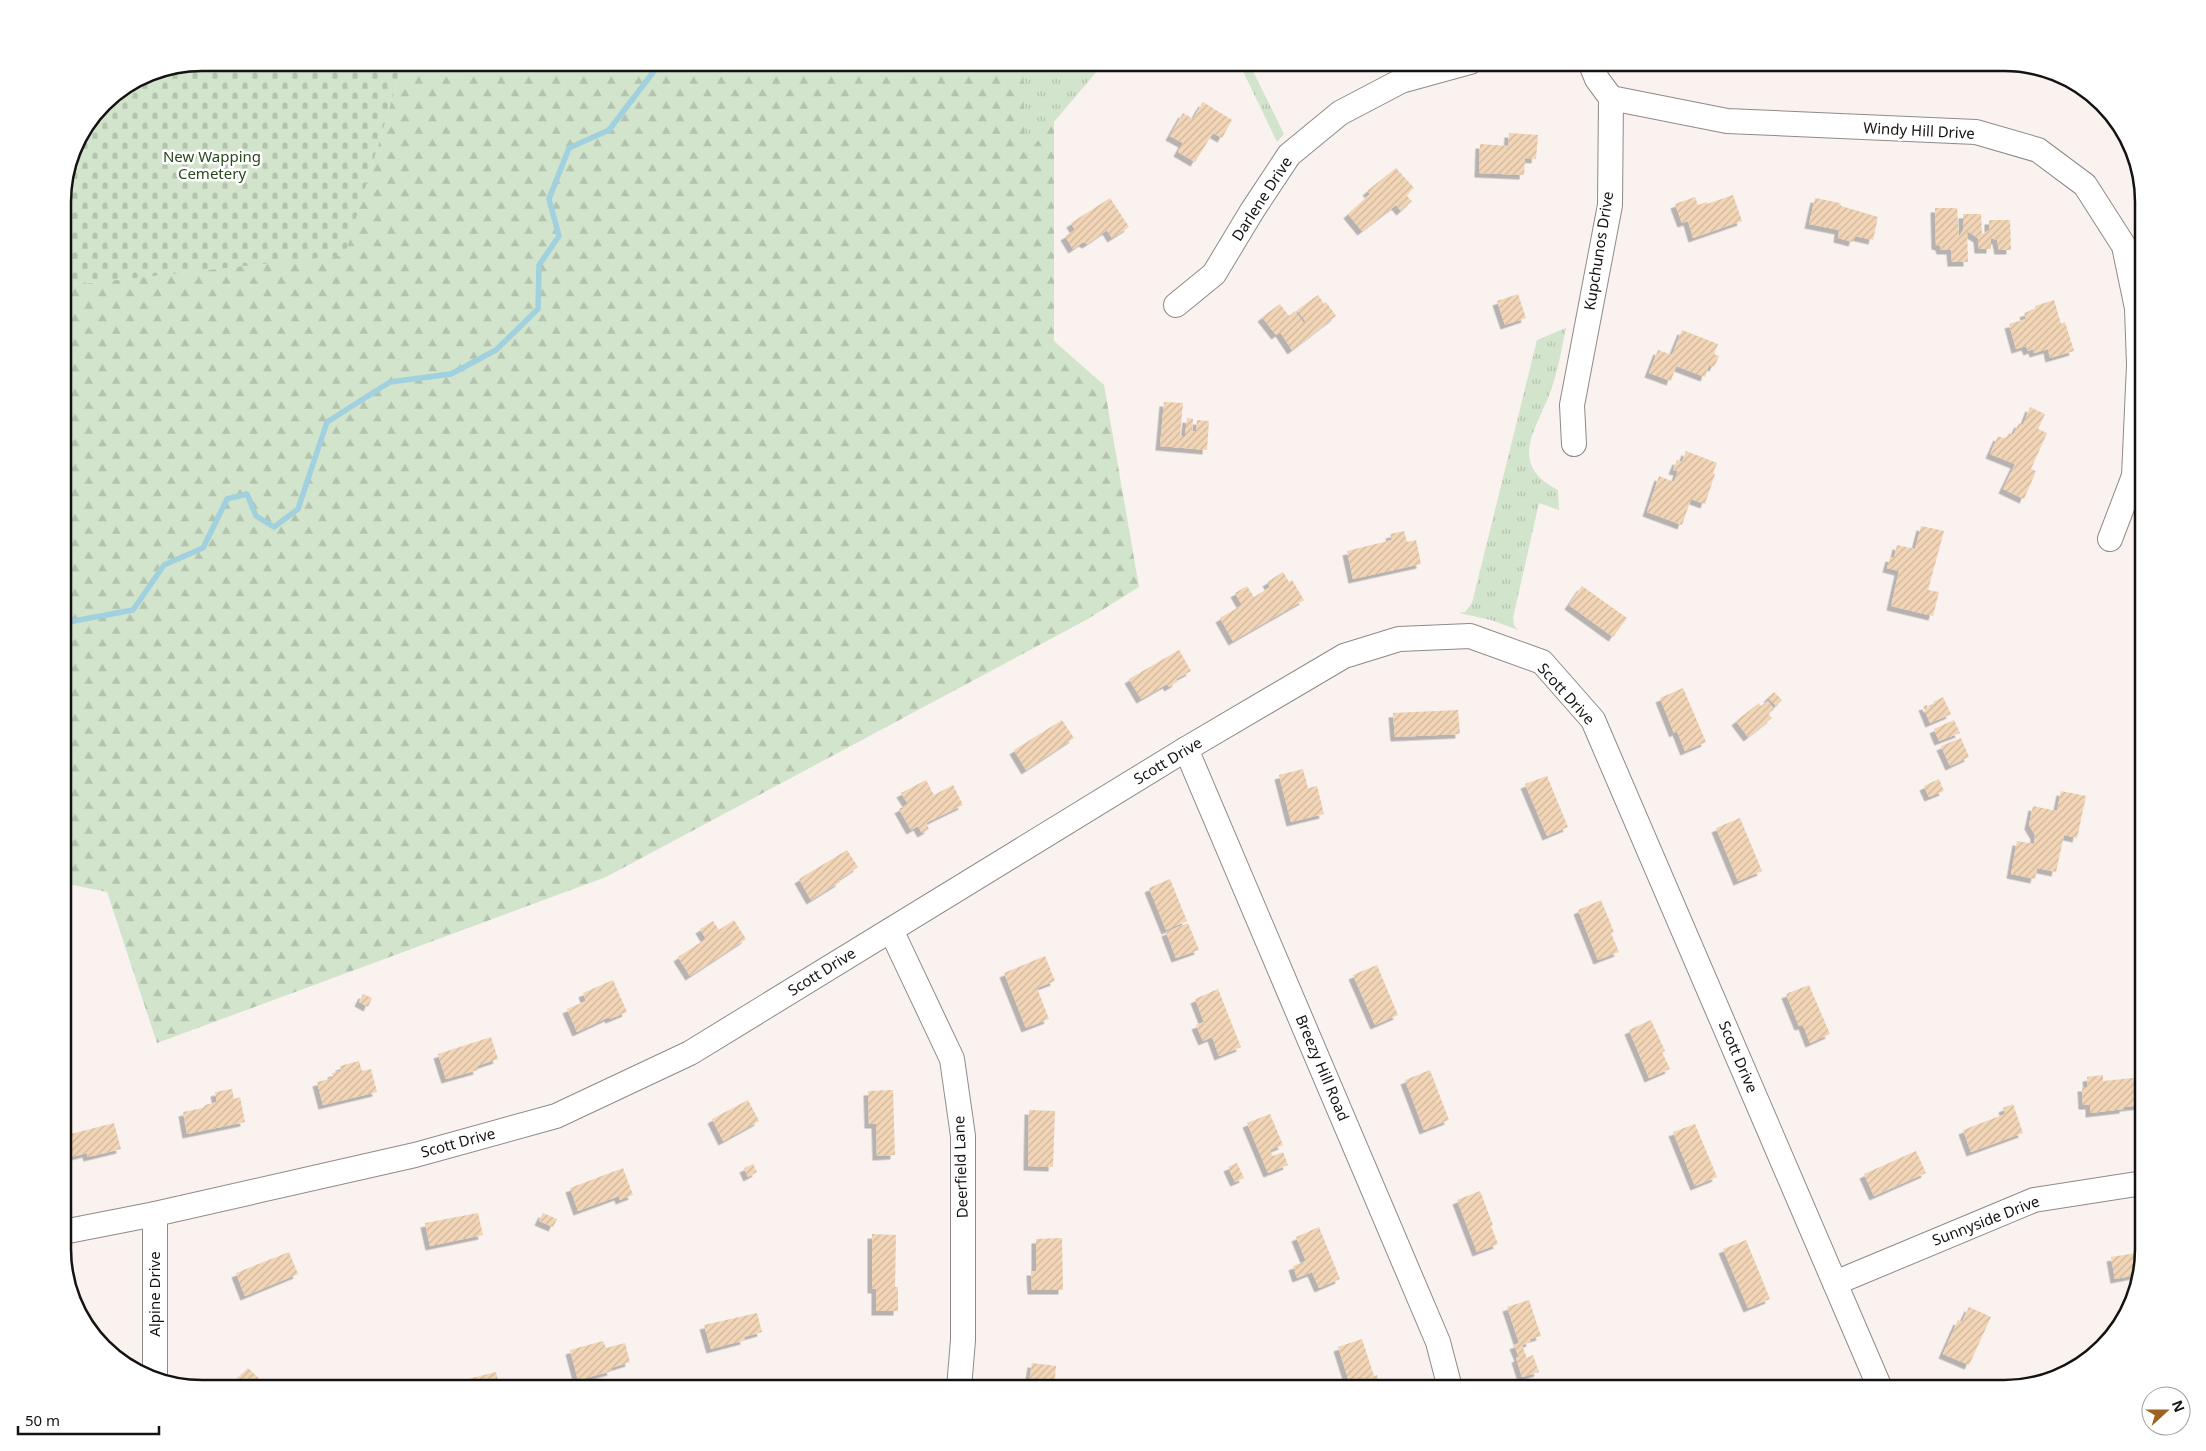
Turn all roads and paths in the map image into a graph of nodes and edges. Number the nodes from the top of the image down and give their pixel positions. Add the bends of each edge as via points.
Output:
1 (1436, 71) edge
2 (1594, 71) edge
3 (1611, 98) junction
4 (2135, 298) edge
5 (1176, 305) dead end
6 (1574, 444) dead end
7 (2135, 454) edge
8 (2110, 539) dead end
9 (1186, 749) junction
10 (892, 930) junction
11 (2135, 1184) edge
12 (156, 1214) junction
13 (72, 1230) edge
14 (1835, 1283) junction
15 (155, 1371) edge
16 (960, 1380) edge
17 (1448, 1380) edge
18 (1877, 1380) edge

1 - 5 street, Darlene Drive via 1401,81 1340,113 1289,155 1214,274
2 - 3 street
3 - 4 street, Windy Hill Drive via 1727,121 1976,132 2038,150 2085,185 2124,246
3 - 6 street, Kupchunos Drive via 1610,205 1572,405
7 - 8 street, Windy Hill Drive via 2134,476
9 - 10 street, Scott Drive
9 - 14 street, Scott Drive via 1344,656 1399,639 1470,636 1542,662 1593,720
9 - 17 street, Breezy Hill Road via 1438,1342
10 - 12 street, Scott Drive via 690,1053 556,1116 415,1155
10 - 16 street, Deerfield Lane via 952,1059 963,1136 963,1340
11 - 14 street, Sunnyside Drive via 2034,1200
12 - 13 street, Scott Drive
12 - 15 street, Alpine Drive
14 - 18 street, Scott Drive

